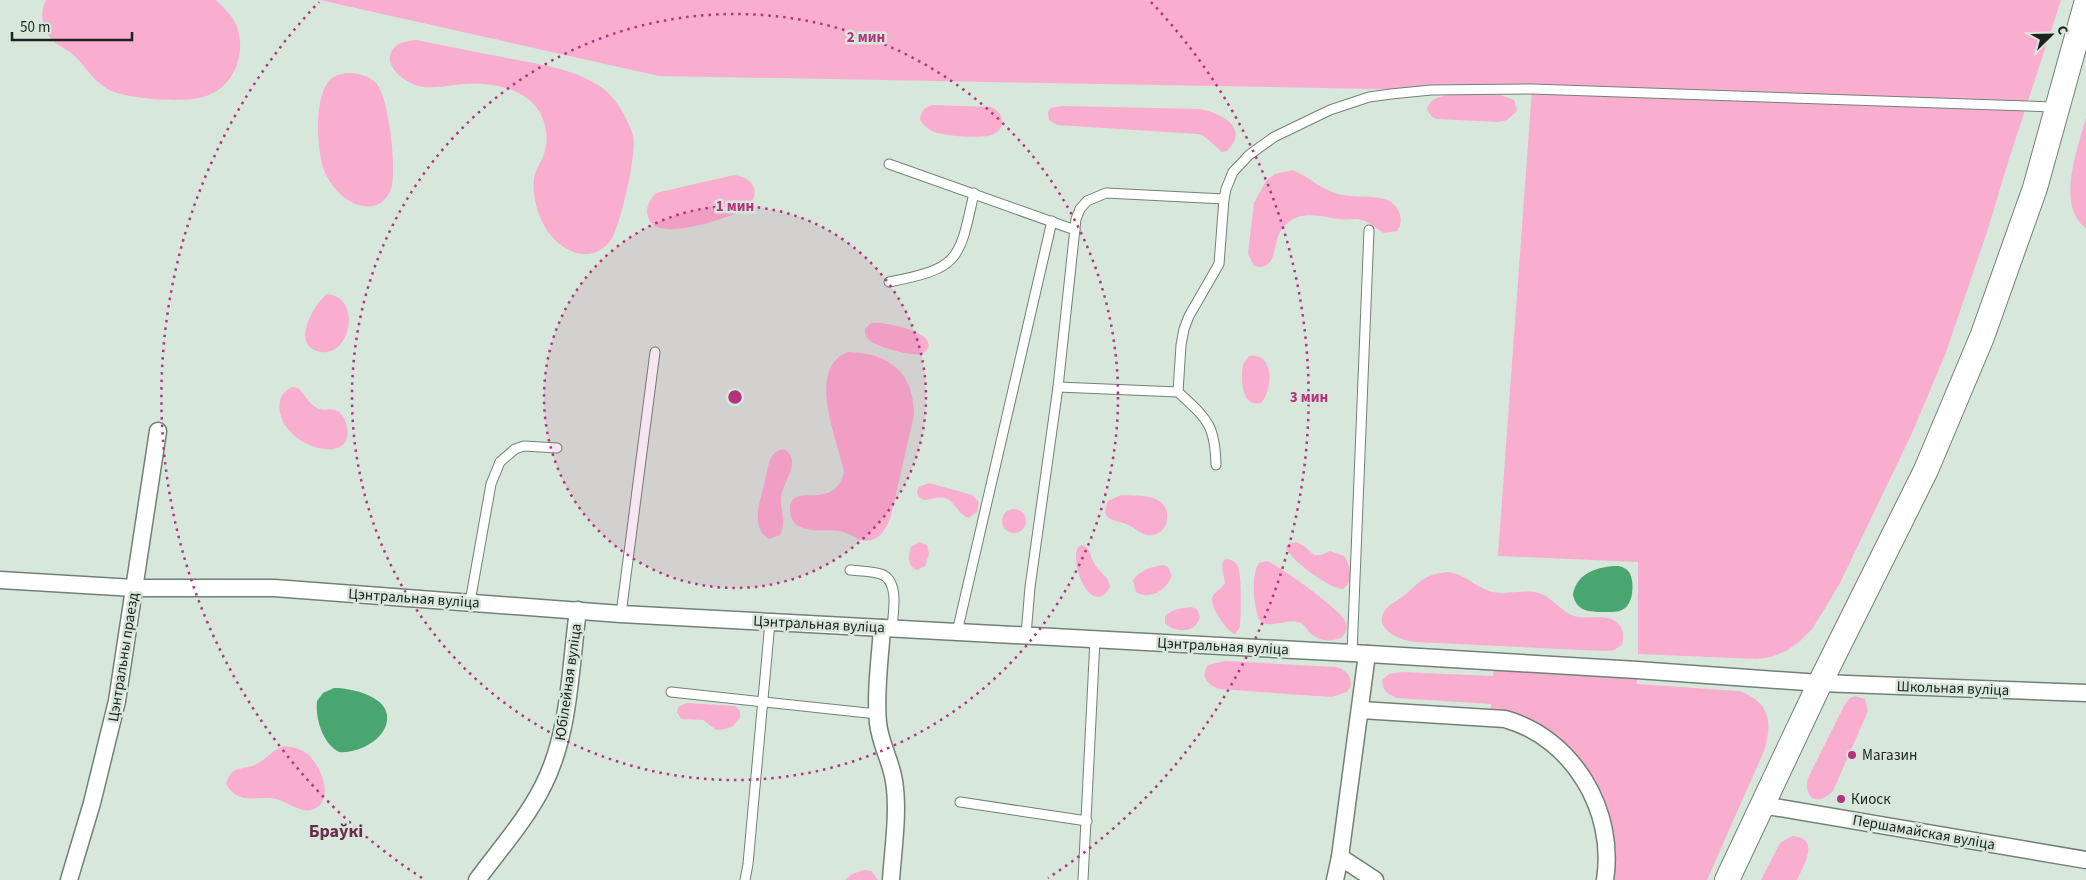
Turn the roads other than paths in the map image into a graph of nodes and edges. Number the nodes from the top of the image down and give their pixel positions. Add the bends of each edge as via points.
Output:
1 (2086, 4) edge
2 (2058, 108) junction
3 (889, 164) dead end
4 (974, 194) junction
5 (1224, 199) junction
6 (1052, 221) junction
7 (1075, 230) junction
8 (1370, 230) dead end
9 (889, 282) dead end
10 (655, 352) dead end
11 (1058, 387) junction
12 (1178, 392) junction
13 (158, 430) dead end
14 (557, 448) dead end
15 (1216, 465) dead end
16 (850, 570) dead end
17 (0, 580) edge
18 (134, 588) junction
19 (470, 602) junction
20 (578, 610) junction
21 (621, 614) junction
22 (770, 622) junction
23 (887, 628) junction
24 (957, 632) junction
25 (1026, 635) junction
26 (1095, 639) junction
27 (1360, 653) junction
28 (1637, 670) joint
29 (1820, 683) junction
30 (671, 692) dead end
31 (2086, 693) edge
32 (764, 702) junction
33 (1361, 710) junction
34 (878, 714) junction
35 (960, 802) dead end
36 (1762, 805) junction
37 (1087, 821) junction
38 (1340, 857) junction
39 (2086, 860) edge
40 (70, 880) edge
41 (477, 880) edge
42 (745, 880) edge
43 (891, 880) edge
44 (1083, 880) edge
45 (1334, 880) edge
46 (1375, 880) edge
47 (1606, 880) edge
48 (1727, 880) edge

1 - 2 main road
2 - 5 lane via 1532,89 1431,90 1390,94 1330,110 1274,137 1249,155 1233,172
2 - 29 main road via 1982,338 1922,479
3 - 4 lane
4 - 6 lane
4 - 9 lane via 964,239 952,260 930,272
5 - 7 lane via 1106,193 1087,201 1080,209
5 - 12 lane via 1219,264 1188,316 1181,345
6 - 7 lane
6 - 24 lane
7 - 11 lane
8 - 27 lane
10 - 21 lane
11 - 12 lane
11 - 25 lane
12 - 15 lane via 1208,422 1213,432
13 - 18 street, Цэнтральны праезд
14 - 19 lane via 524,446 510,451 500,462 492,484
16 - 23 lane via 878,573 890,580 893,590
17 - 18 street, Цэнтральная вуліца
18 - 19 street, Цэнтральная вуліца via 274,588
18 - 40 street, Цэнтральны праезд via 116,709
19 - 20 street, Цэнтральная вуліца
20 - 21 street, Цэнтральная вуліца
20 - 41 street, Юбілейная вуліца via 564,724 552,766 531,806
21 - 22 street, Цэнтральная вуліца
22 - 23 street, Цэнтральная вуліца
22 - 32 lane
23 - 24 street, Цэнтральная вуліца
23 - 34 street
24 - 25 street, Цэнтральная вуліца
25 - 26 street, Цэнтральная вуліца
26 - 27 street, Цэнтральная вуліца
26 - 37 lane
27 - 28 street, Цэнтральная вуліца
27 - 33 street
28 - 29 street, Школьная вуліца
29 - 31 street, Школьная вуліца
29 - 36 main road
30 - 32 lane
32 - 34 lane
32 - 42 lane
33 - 38 street
33 - 47 street via 1505,718 1549,739 1581,774 1596,804 1605,838
34 - 43 street via 880,734 895,784
35 - 37 lane
36 - 39 street, Першамайская вуліца
36 - 48 main road
37 - 44 lane
38 - 45 street
38 - 46 street

